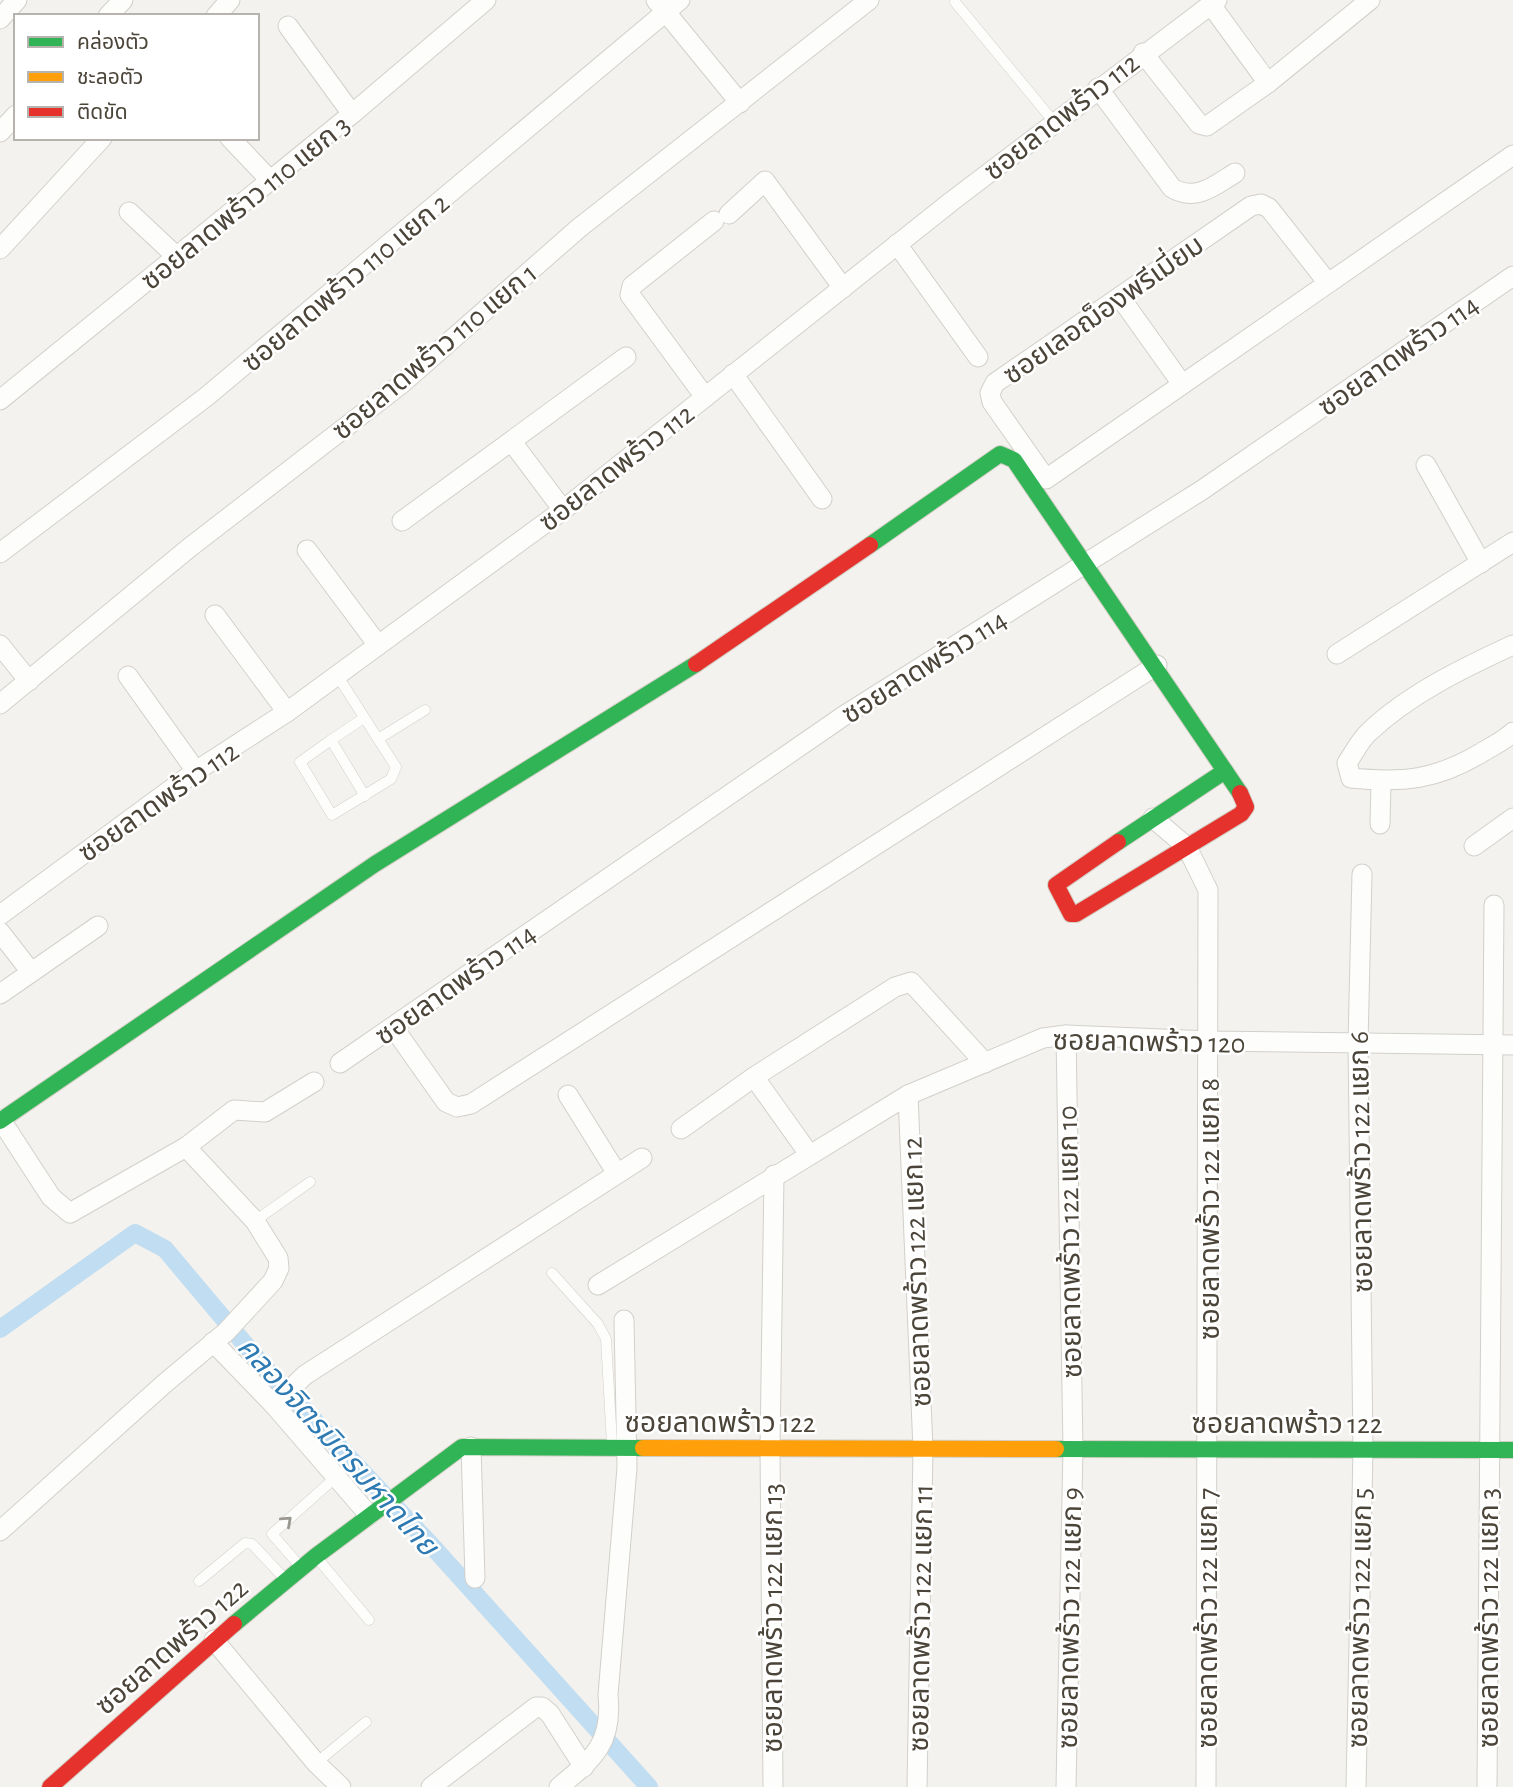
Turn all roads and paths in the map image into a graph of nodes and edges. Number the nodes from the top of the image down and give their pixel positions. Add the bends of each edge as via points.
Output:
1 (17, 0) edge
2 (123, 0) edge
3 (230, 0) edge
4 (869, 0) edge
5 (1370, 0) edge
6 (955, 2) dead end
7 (1214, 3) edge
8 (474, 4) edge
9 (668, 4) edge
10 (110, 14) edge
11 (218, 14) edge
12 (0, 19) edge
13 (288, 26) dead end
14 (1143, 53) junction
15 (1268, 83) junction
16 (1098, 88) junction
17 (740, 103) junction
18 (352, 114) junction
19 (14, 117) edge
20 (1054, 122) junction
21 (0, 132) edge
22 (100, 140) edge
23 (232, 140) edge
24 (1513, 155) edge
25 (1235, 173) dead end
26 (269, 179) junction
27 (129, 212) dead end
28 (897, 244) junction
29 (0, 249) edge
30 (177, 257) junction
31 (1513, 276) edge
32 (1328, 283) junction
33 (843, 288) junction
34 (1120, 297) junction
35 (626, 357) dead end
36 (978, 358) dead end
37 (733, 374) junction
38 (1182, 384) junction
39 (705, 397) junction
40 (0, 400) edge
41 (512, 442) junction
42 (1426, 465) dead end
43 (1040, 484) junction
44 (822, 499) dead end
45 (563, 510) junction
46 (402, 521) dead end
47 (1513, 542) edge
48 (307, 550) dead end
49 (0, 553) edge
50 (1481, 562) junction
51 (1087, 564) junction
52 (215, 615) dead end
53 (0, 645) edge
54 (377, 645) junction
55 (1513, 645) edge
56 (1337, 654) dead end
57 (1157, 665) junction
58 (337, 675) junction
59 (128, 676) dead end
60 (29, 681) junction
61 (0, 704) edge
62 (425, 710) dead end
63 (287, 712) junction
64 (364, 718) junction
65 (1513, 732) edge
66 (378, 739) junction
67 (331, 740) junction
68 (196, 771) junction
69 (1225, 771) junction
70 (1381, 781) junction
71 (365, 796) junction
72 (1153, 818) junction
73 (1513, 818) edge
74 (1380, 824) dead end
75 (1474, 846) dead end
76 (1187, 847) junction
77 (1362, 874) dead end
78 (1494, 905) dead end
79 (0, 915) edge
80 (98, 926) dead end
81 (0, 932) edge
82 (31, 972) junction
83 (0, 994) edge
84 (393, 1027) junction
85 (1066, 1035) junction
86 (1210, 1041) junction
87 (1358, 1043) junction
88 (1493, 1044) junction
89 (1513, 1045) edge
90 (340, 1063) dead end
91 (985, 1063) junction
92 (754, 1077) junction
93 (314, 1082) dead end
94 (568, 1095) dead end
95 (908, 1095) junction
96 (1, 1120) edge
97 (681, 1129) dead end
98 (186, 1147) junction
99 (809, 1154) junction
100 (642, 1158) dead end
101 (616, 1172) junction
102 (774, 1175) junction
103 (310, 1182) dead end
104 (255, 1221) junction
105 (552, 1273) dead end
106 (598, 1285) dead end
107 (624, 1321) dead end
108 (219, 1337) junction
109 (278, 1402) junction
110 (471, 1447) junction
111 (620, 1448) junction
112 (771, 1448) junction
113 (923, 1448) junction
114 (1073, 1449) junction
115 (1207, 1449) junction
116 (1363, 1450) junction
117 (1489, 1450) junction
118 (1513, 1450) edge
119 (336, 1477) junction
120 (377, 1509) junction
121 (0, 1531) edge
122 (316, 1556) junction
123 (302, 1568) junction
124 (475, 1578) dead end
125 (199, 1581) dead end
126 (286, 1581) junction
127 (369, 1620) dead end
128 (214, 1640) junction
129 (366, 1723) dead end
130 (316, 1763) junction
131 (584, 1767) junction
132 (55, 1785) edge
133 (341, 1787) edge
134 (431, 1787) edge
135 (559, 1787) edge
136 (773, 1787) edge
137 (917, 1787) edge
138 (1066, 1787) edge
139 (1206, 1787) edge
140 (1356, 1787) edge
141 (1487, 1787) edge

1 - 12 street
2 - 10 street
3 - 11 street
4 - 17 street, ซอยลาดพร้าว 110 แยก 1
5 - 15 street
6 - 20 lane
7 - 14 street, ซอยลาดพร้าว 112
7 - 15 street
8 - 18 street, ซอยลาดพร้าว 110 แยก 3
9 - 17 street
9 - 49 street, ซอยลาดพร้าว 110 แยก 2 via 206,397
13 - 18 street
14 - 15 street via 1199,124 1206,126
14 - 16 street, ซอยลาดพร้าว 112
16 - 20 street, ซอยลาดพร้าว 112
16 - 25 street via 1172,188 1184,195 1204,192
17 - 60 street, ซอยลาดพร้าว 110 แยก 1 via 579,228 400,385 188,548
18 - 26 street, ซอยลาดพร้าว 110 แยก 3
19 - 21 street
20 - 28 street, ซอยลาดพร้าว 112
22 - 29 street
23 - 26 street
24 - 32 street
26 - 30 street, ซอยลาดพร้าว 110 แยก 3
27 - 30 street
28 - 33 street, ซอยลาดพร้าว 112
28 - 36 street
30 - 40 street, ซอยลาดพร้าว 110 แยก 3
31 - 51 street, ซอยลาดพร้าว 114
32 - 34 street, ซอยเลอฌ็องพรีเมี่ยม via 1269,208 1255,204
32 - 38 street
33 - 37 street, ซอยลาดพร้าว 112
33 - 39 street via 765,181 632,286 630,295
34 - 38 street
34 - 43 street, ซอยเลอฌ็องพรีเมี่ยม via 991,388 993,403
35 - 41 street
37 - 39 street, ซอยลาดพร้าว 112
37 - 44 street
38 - 43 street
39 - 45 street, ซอยลาดพร้าว 112
41 - 45 street
41 - 46 street
42 - 50 street
43 - 51 street
43 - 96 street via 1009,455 1000,454 736,639 375,864
45 - 54 street, ซอยลาดพร้าว 112
47 - 50 street
48 - 54 street
50 - 56 street
51 - 57 street
51 - 84 street, ซอยลาดพร้าว 114 via 845,715
52 - 63 street
53 - 60 street
54 - 58 street, ซอยลาดพร้าว 112
55 - 70 street via 1458,671 1367,733 1347,763 1351,778
57 - 69 street
57 - 84 street via 471,1104 457,1107 446,1102
58 - 63 street, ซอยลาดพร้าว 112
58 - 64 lane
59 - 68 street
60 - 61 street, ซอยลาดพร้าว 110 แยก 1
62 - 66 lane
63 - 68 street, ซอยลาดพร้าว 112
64 - 66 lane
64 - 67 lane
65 - 70 street via 1445,773
66 - 71 lane via 396,774
67 - 71 lane
67 - 71 lane via 299,762 327,812 338,813
68 - 79 street, ซอยลาดพร้าว 112
69 - 72 street
69 - 76 street via 1246,807
70 - 74 street
72 - 76 street
72 - 76 street via 1057,882 1071,914
73 - 75 street
76 - 86 street, ซอยลาดพร้าว 122 แยก 8 via 1208,890
77 - 87 street, ซอยลาดพร้าว 122 แยก 6
78 - 88 street, ซอยลาดพร้าว 122 แยก 3
80 - 82 street
81 - 82 street
82 - 83 street
84 - 90 street, ซอยลาดพร้าว 114
85 - 86 street, ซอยลาดพร้าว 120
85 - 91 street, ซอยลาดพร้าว 120 via 1043,1038
85 - 114 street, ซอยลาดพร้าว 122 แยก 10
86 - 87 street, ซอยลาดพร้าว 120
86 - 115 street, ซอยลาดพร้าว 122 แยก 8
87 - 88 street, ซอยลาดพร้าว 120
87 - 116 street, ซอยลาดพร้าว 122 แยก 6
88 - 89 street, ซอยลาดพร้าว 120
88 - 117 street, ซอยลาดพร้าว 122 แยก 3
91 - 92 street via 911,982 895,987
91 - 95 street, ซอยลาดพร้าว 120
92 - 97 street
92 - 99 street
93 - 98 street via 265,1112 234,1110
94 - 101 street
95 - 99 street, ซอยลาดพร้าว 120
95 - 113 street, ซอยลาดพร้าว 122 แยก 12
96 - 98 street via 51,1197 70,1213
98 - 104 street
99 - 102 street, ซอยลาดพร้าว 120
100 - 101 street
101 - 109 street via 305,1375
102 - 106 street, ซอยลาดพร้าว 120
102 - 112 street, ซอยลาดพร้าว 122 แยก 13
103 - 104 lane
104 - 108 street via 278,1258 279,1268 250,1309
105 - 111 lane via 606,1339
107 - 111 street
108 - 109 street
108 - 121 street
109 - 119 street
110 - 111 street, ซอยลาดพร้าว 122
110 - 120 street, ซอยลาดพร้าว 122 via 461,1447
110 - 124 street
111 - 112 street, ซอยลาดพร้าว 122
111 - 131 street via 610,1716 603,1744
112 - 113 street, ซอยลาดพร้าว 122
112 - 136 street, ซอยลาดพร้าว 122 แยก 13
113 - 114 street, ซอยลาดพร้าว 122
113 - 137 street, ซอยลาดพร้าว 122 แยก 11
114 - 115 street, ซอยลาดพร้าว 122
114 - 138 street, ซอยลาดพร้าว 122 แยก 9
115 - 116 street, ซอยลาดพร้าว 122
115 - 139 street, ซอยลาดพร้าว 122 แยก 7
116 - 117 street, ซอยลาดพร้าว 122
116 - 140 street, ซอยลาดพร้าว 122 แยก 5
117 - 118 street, ซอยลาดพร้าว 122
117 - 141 street, ซอยลาดพร้าว 122 แยก 3
119 - 120 street
123 -> 119 lane via 272,1534
120 - 122 street, ซอยลาดพร้าว 122
122 - 123 street, ซอยลาดพร้าว 122
122 - 127 lane
123 - 126 street, ซอยลาดพร้าว 122
125 - 126 lane via 245,1543
126 - 128 street, ซอยลาดพร้าว 122
128 - 130 street
128 - 132 street, ซอยลาดพร้าว 122
129 - 130 lane
130 - 133 street
131 - 134 street via 550,1714 536,1707
131 - 135 street

